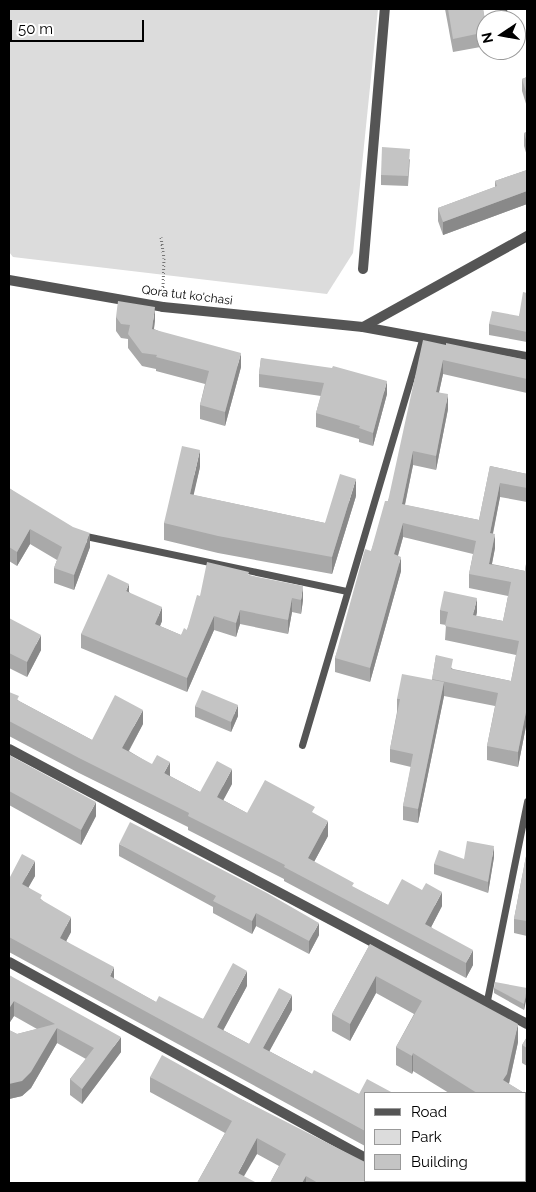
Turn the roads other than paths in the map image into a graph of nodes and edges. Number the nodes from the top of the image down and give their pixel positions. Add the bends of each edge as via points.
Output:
1 (385, 9) edge
2 (527, 236) edge
3 (363, 269) dead end
4 (9, 280) edge
5 (363, 327) junction
6 (423, 337) junction
7 (527, 357) edge
8 (73, 530) edge
9 (347, 591) junction
10 (302, 744) dead end
11 (9, 748) edge
12 (527, 801) edge
13 (9, 962) edge
14 (487, 1000) junction
15 (527, 1024) edge
16 (364, 1157) edge

1 - 3 street
2 - 5 street
4 - 5 street, Qora tut ko'chasi via 163,307
5 - 6 street, Qora tut ko'chasi
6 - 7 street, Qora tut ko'chasi
6 - 9 lane
8 - 9 lane via 81,535
9 - 10 lane
11 - 14 street
12 - 14 lane
13 - 16 street
14 - 15 street

